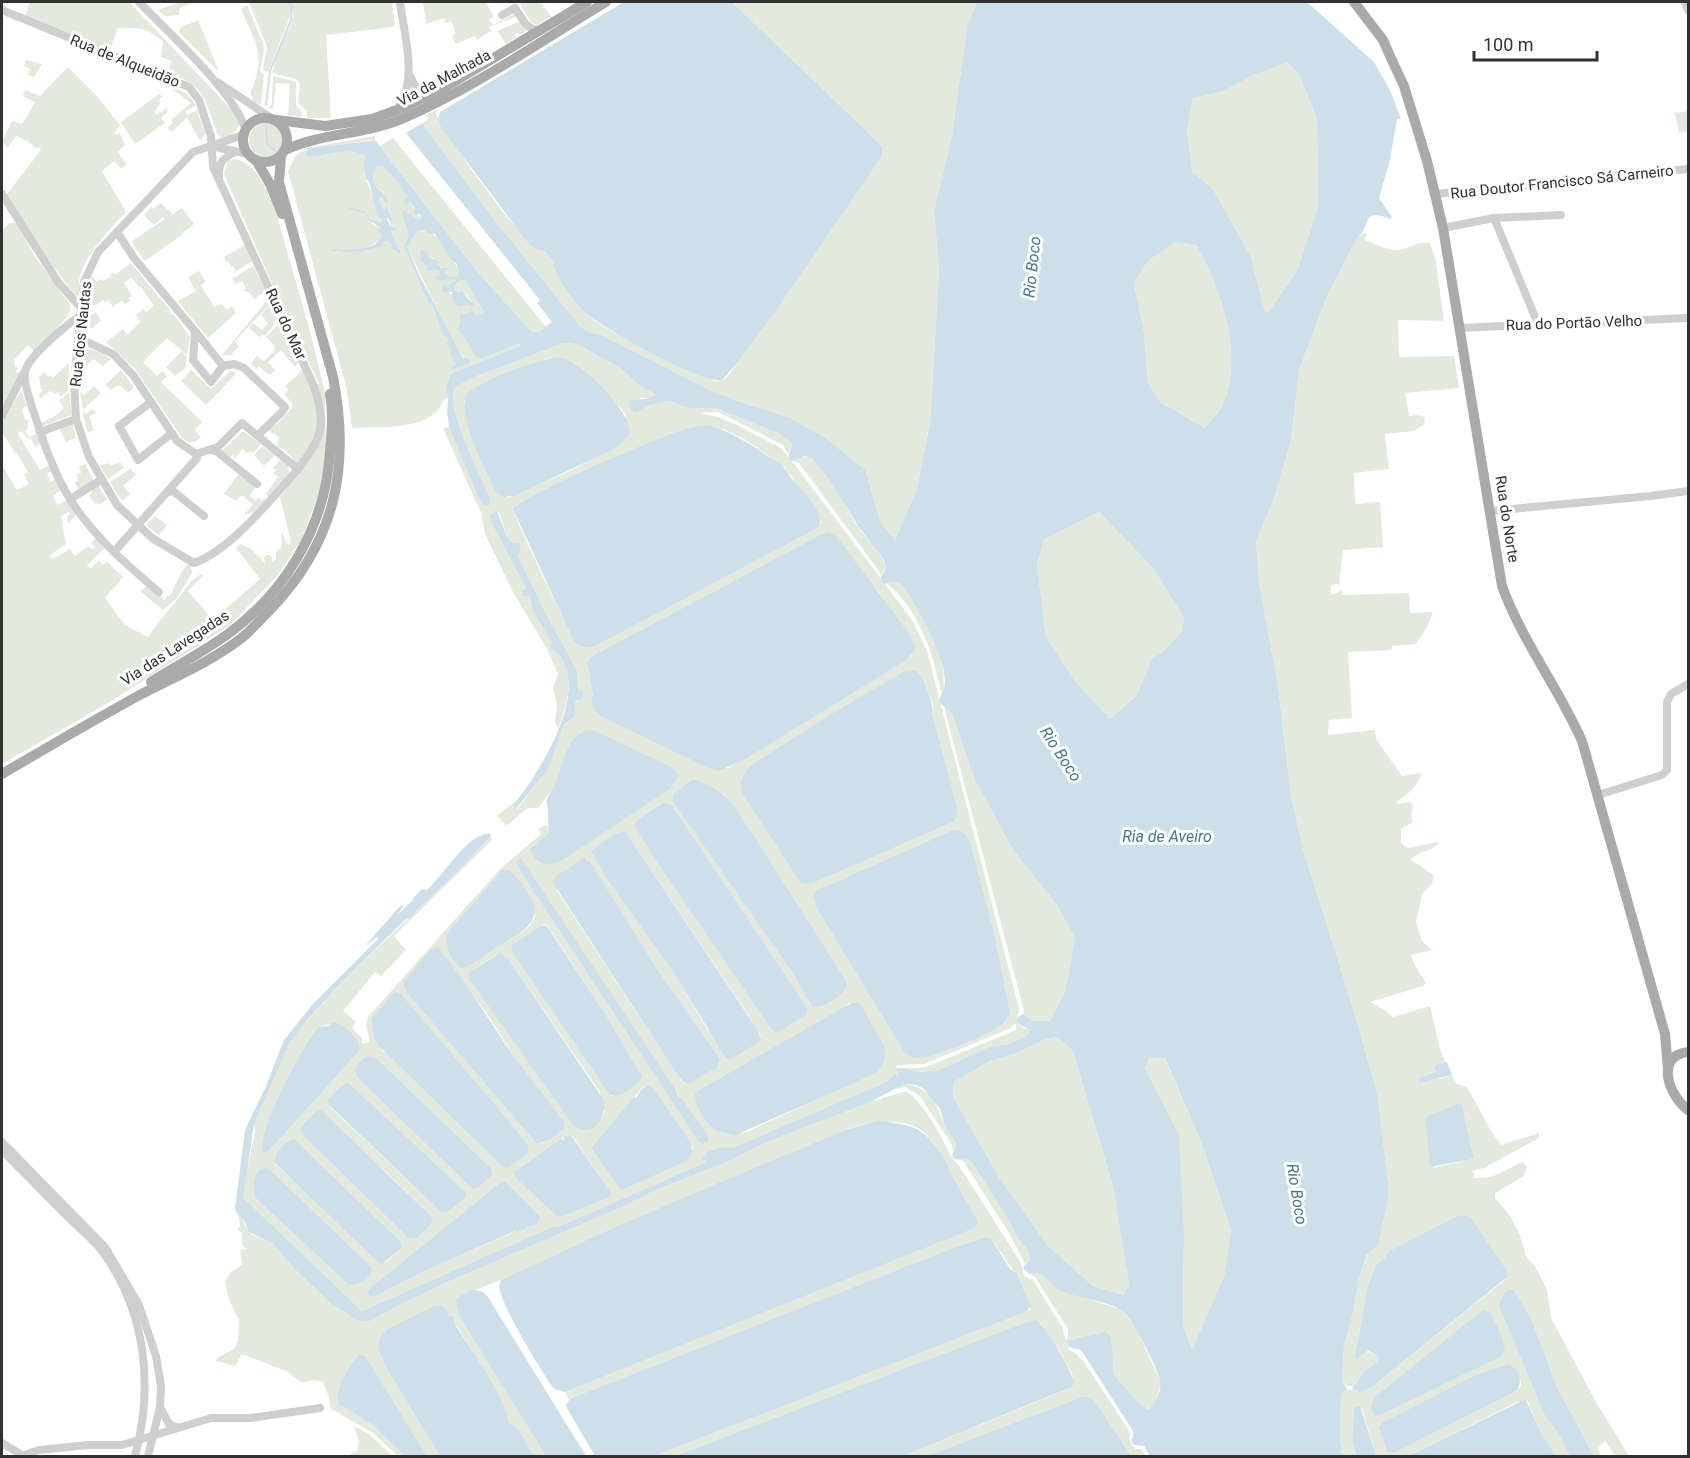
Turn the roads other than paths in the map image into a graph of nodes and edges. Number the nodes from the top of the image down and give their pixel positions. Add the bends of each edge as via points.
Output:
1 (139, 2) edge
2 (400, 2) edge
3 (587, 2) edge
4 (606, 2) edge
5 (1354, 2) edge
6 (1685, 2) edge
7 (2, 10) edge
8 (1689, 10) edge
9 (502, 15) dead end
10 (540, 30) junction
11 (410, 75) junction
12 (211, 77) junction
13 (431, 96) junction
14 (397, 110) junction
15 (274, 119) junction
16 (244, 132) junction
17 (212, 146) junction
18 (235, 152) junction
19 (283, 153) junction
20 (252, 157) junction
21 (1689, 169) edge
22 (219, 180) junction
23 (2, 194) edge
24 (1435, 194) junction
25 (1561, 215) dead end
26 (1494, 219) junction
27 (1443, 228) junction
28 (117, 232) junction
29 (82, 312) junction
30 (1689, 318) edge
31 (1538, 324) junction
32 (1460, 328) junction
33 (195, 331) junction
34 (79, 338) junction
35 (223, 366) junction
36 (26, 370) junction
37 (151, 402) junction
38 (2, 416) edge
39 (76, 419) junction
40 (331, 421) junction
41 (40, 432) junction
42 (172, 433) junction
43 (258, 435) junction
44 (208, 450) junction
45 (196, 454) junction
46 (298, 469) junction
47 (101, 480) junction
48 (257, 484) dead end
49 (1689, 491) edge
50 (168, 492) junction
51 (70, 499) junction
52 (1490, 511) junction
53 (204, 516) dead end
54 (139, 525) junction
55 (114, 552) junction
56 (194, 563) joint
57 (298, 575) junction
58 (159, 592) dead end
59 (221, 639) junction
60 (1689, 684) edge
61 (2, 769) edge
62 (2, 774) edge
63 (1598, 795) junction
64 (1665, 1034) junction
65 (1687, 1052) edge
66 (1668, 1069) junction
67 (1689, 1110) edge
68 (2, 1142) edge
69 (2, 1150) edge
70 (160, 1407) junction
71 (320, 1408) dead end
72 (176, 1427) junction
73 (155, 1434) junction
74 (140, 1438) junction
75 (2, 1443) edge
76 (122, 1445) junction
77 (21, 1456) edge
78 (134, 1456) edge
79 (148, 1456) edge

1 - 12 street
2 - 11 street
3 - 10 main road, Via da Malhada
4 - 19 main road, Via da Malhada via 420,111 364,131 303,141
5 - 24 main road, Rua do Norte via 1383,40 1404,86
6 - 8 street
7 - 17 street, Rua de Alqueidão via 189,87 199,100
9 - 10 street via 515,8 531,30
10 - 13 main road, Via da Malhada
11 - 13 street via 417,88
11 - 14 street via 405,99
12 - 15 street
12 - 16 street via 239,113
13 - 14 main road, Via da Malhada
14 - 15 main road, Via da Malhada via 372,119 325,126
15 - 16 main road via 256,119
15 - 19 main road via 287,137
16 - 17 street, Rua dos Nautas
16 - 20 main road via 242,142
17 - 18 street
17 - 22 street, Rua de Alqueidão via 213,167
17 - 28 street, Rua dos Nautas via 194,152
18 - 20 street
18 - 22 street via 218,167
19 - 20 main road via 269,162
19 - 57 main road, Via das Lavegadas via 279,183 333,376 340,429 338,479 332,508 315,549
20 - 40 main road, Via das Lavegadas via 270,184 289,236 326,373
21 - 24 street, Rua Doutor Francisco Sá Carneiro
22 - 46 street, Rua do Mar via 321,406 321,431
23 - 29 street via 58,282
24 - 27 main road, Rua do Norte
25 - 26 street
26 - 27 street
26 - 31 street
27 - 32 main road, Rua do Norte
28 - 29 street, Rua dos Nautas via 98,252 84,282
28 - 33 street
29 - 34 street, Rua dos Nautas
29 - 36 street via 41,349
30 - 31 street, Rua do Portão Velho
31 - 32 street, Rua do Portão Velho
32 - 52 main road, Rua do Norte
33 - 35 street
33 - 35 street via 193,360 211,382
34 - 37 street via 113,354
34 - 39 street, Rua dos Nautas
35 - 43 street via 234,364 244,368 285,406
36 - 38 street
36 - 41 street via 26,386
37 - 42 street
37 - 42 street via 119,426 138,460
39 - 41 street
39 - 47 street, Rua dos Nautas
40 - 57 main road via 335,436 331,483 318,527 297,568
40 - 59 main road, Via das Lavegadas via 326,485 297,561 268,598
41 - 51 street
42 - 45 street
43 - 44 street via 242,423 218,447
43 - 46 street
44 - 45 street
44 - 48 street via 216,451
45 - 50 street via 197,458
46 - 56 street, Rua do Mar via 238,534 207,559
47 - 51 street
47 - 54 street, Rua dos Nautas via 117,505
49 - 52 street
50 - 53 street via 173,491
50 - 54 street
51 - 55 street
52 - 63 main road, Rua do Norte via 1502,586 1509,605 1572,719
54 - 55 street
54 - 56 street, Rua dos Nautas via 152,538
55 - 58 street
57 - 59 main road via 244,628
57 - 62 main road, Via das Lavegadas via 274,605 223,651
59 - 61 main road, Via das Lavegadas
60 - 63 street via 1671,694 1667,702 1667,770 1662,776
63 - 64 main road, Rua do Norte
64 - 65 main road
64 - 66 main road, Rua do Norte
65 - 66 main road via 1678,1055
66 - 67 main road, Rua do Norte via 1673,1094
68 - 70 street via 94,1234 121,1272 139,1305 152,1342 159,1372
69 - 74 street via 101,1251 128,1299 146,1371
70 - 72 street
70 - 73 street
71 - 72 street via 250,1418 212,1418
72 - 73 street
73 - 74 street
73 - 79 street
74 - 76 street
74 - 78 street
75 - 77 street
76 - 77 street via 39,1450
76 - 78 street

